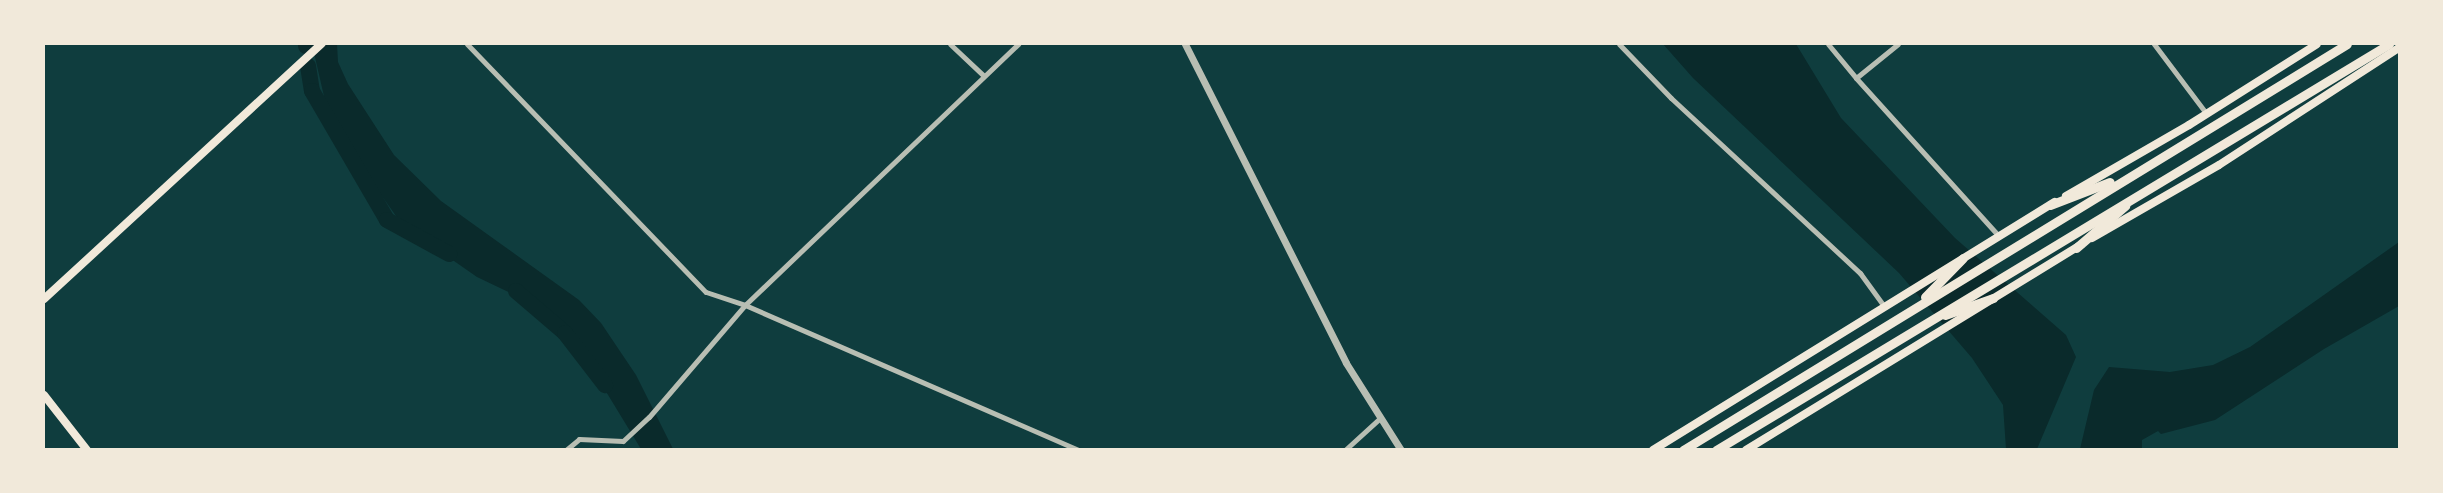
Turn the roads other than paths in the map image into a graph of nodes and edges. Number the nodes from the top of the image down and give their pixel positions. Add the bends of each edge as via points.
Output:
1 (321, 44) edge
2 (467, 44) edge
3 (950, 44) edge
4 (1018, 44) edge
5 (1185, 44) edge
6 (1619, 44) edge
7 (1828, 44) edge
8 (1898, 44) edge
9 (2154, 44) edge
10 (2318, 44) edge
11 (2347, 44) edge
12 (2389, 44) edge
13 (2400, 47) edge
14 (314, 51) joint
15 (983, 75) junction
16 (1856, 78) junction
17 (283, 79) joint
18 (2206, 112) junction
19 (180, 174) joint
20 (2132, 174) junction
21 (2145, 189) junction
22 (2050, 205) junction
23 (1999, 236) junction
24 (2076, 248) junction
25 (1964, 258) junction
26 (1993, 298) junction
27 (44, 299) edge
28 (745, 305) junction
29 (1884, 306) junction
30 (1913, 309) junction
31 (1925, 322) junction
32 (44, 395) edge
33 (1380, 418) junction
34 (87, 450) edge
35 (566, 450) edge
36 (1078, 450) edge
37 (1345, 450) edge
38 (1401, 450) edge
39 (1653, 450) edge
40 (1683, 450) edge
41 (1716, 450) edge
42 (1746, 450) edge

1 - 14 main road
2 - 28 street via 706,292
3 - 15 street
4 - 15 street
5 - 33 street via 1346,363
6 - 29 street via 1671,98 1860,273
7 - 16 street
8 - 16 street
9 - 18 street
10 - 18 main road
11 - 20 highway
12 - 21 highway
13 - 24 main road via 2219,165
14 - 17 street
15 - 28 street
16 - 23 street
17 - 19 main road
18 - 22 main road
19 - 27 street
20 - 22 highway
20 - 30 highway
21 - 24 highway
21 - 31 highway
22 - 23 main road
23 - 25 main road
24 - 26 main road
25 - 29 main road
25 - 30 highway
26 - 31 highway
26 - 42 main road
28 - 35 street via 649,417 623,441 579,439
28 - 36 street
29 - 39 main road
30 - 40 highway
31 - 41 highway
32 - 34 main road
33 - 37 street
33 - 38 street

